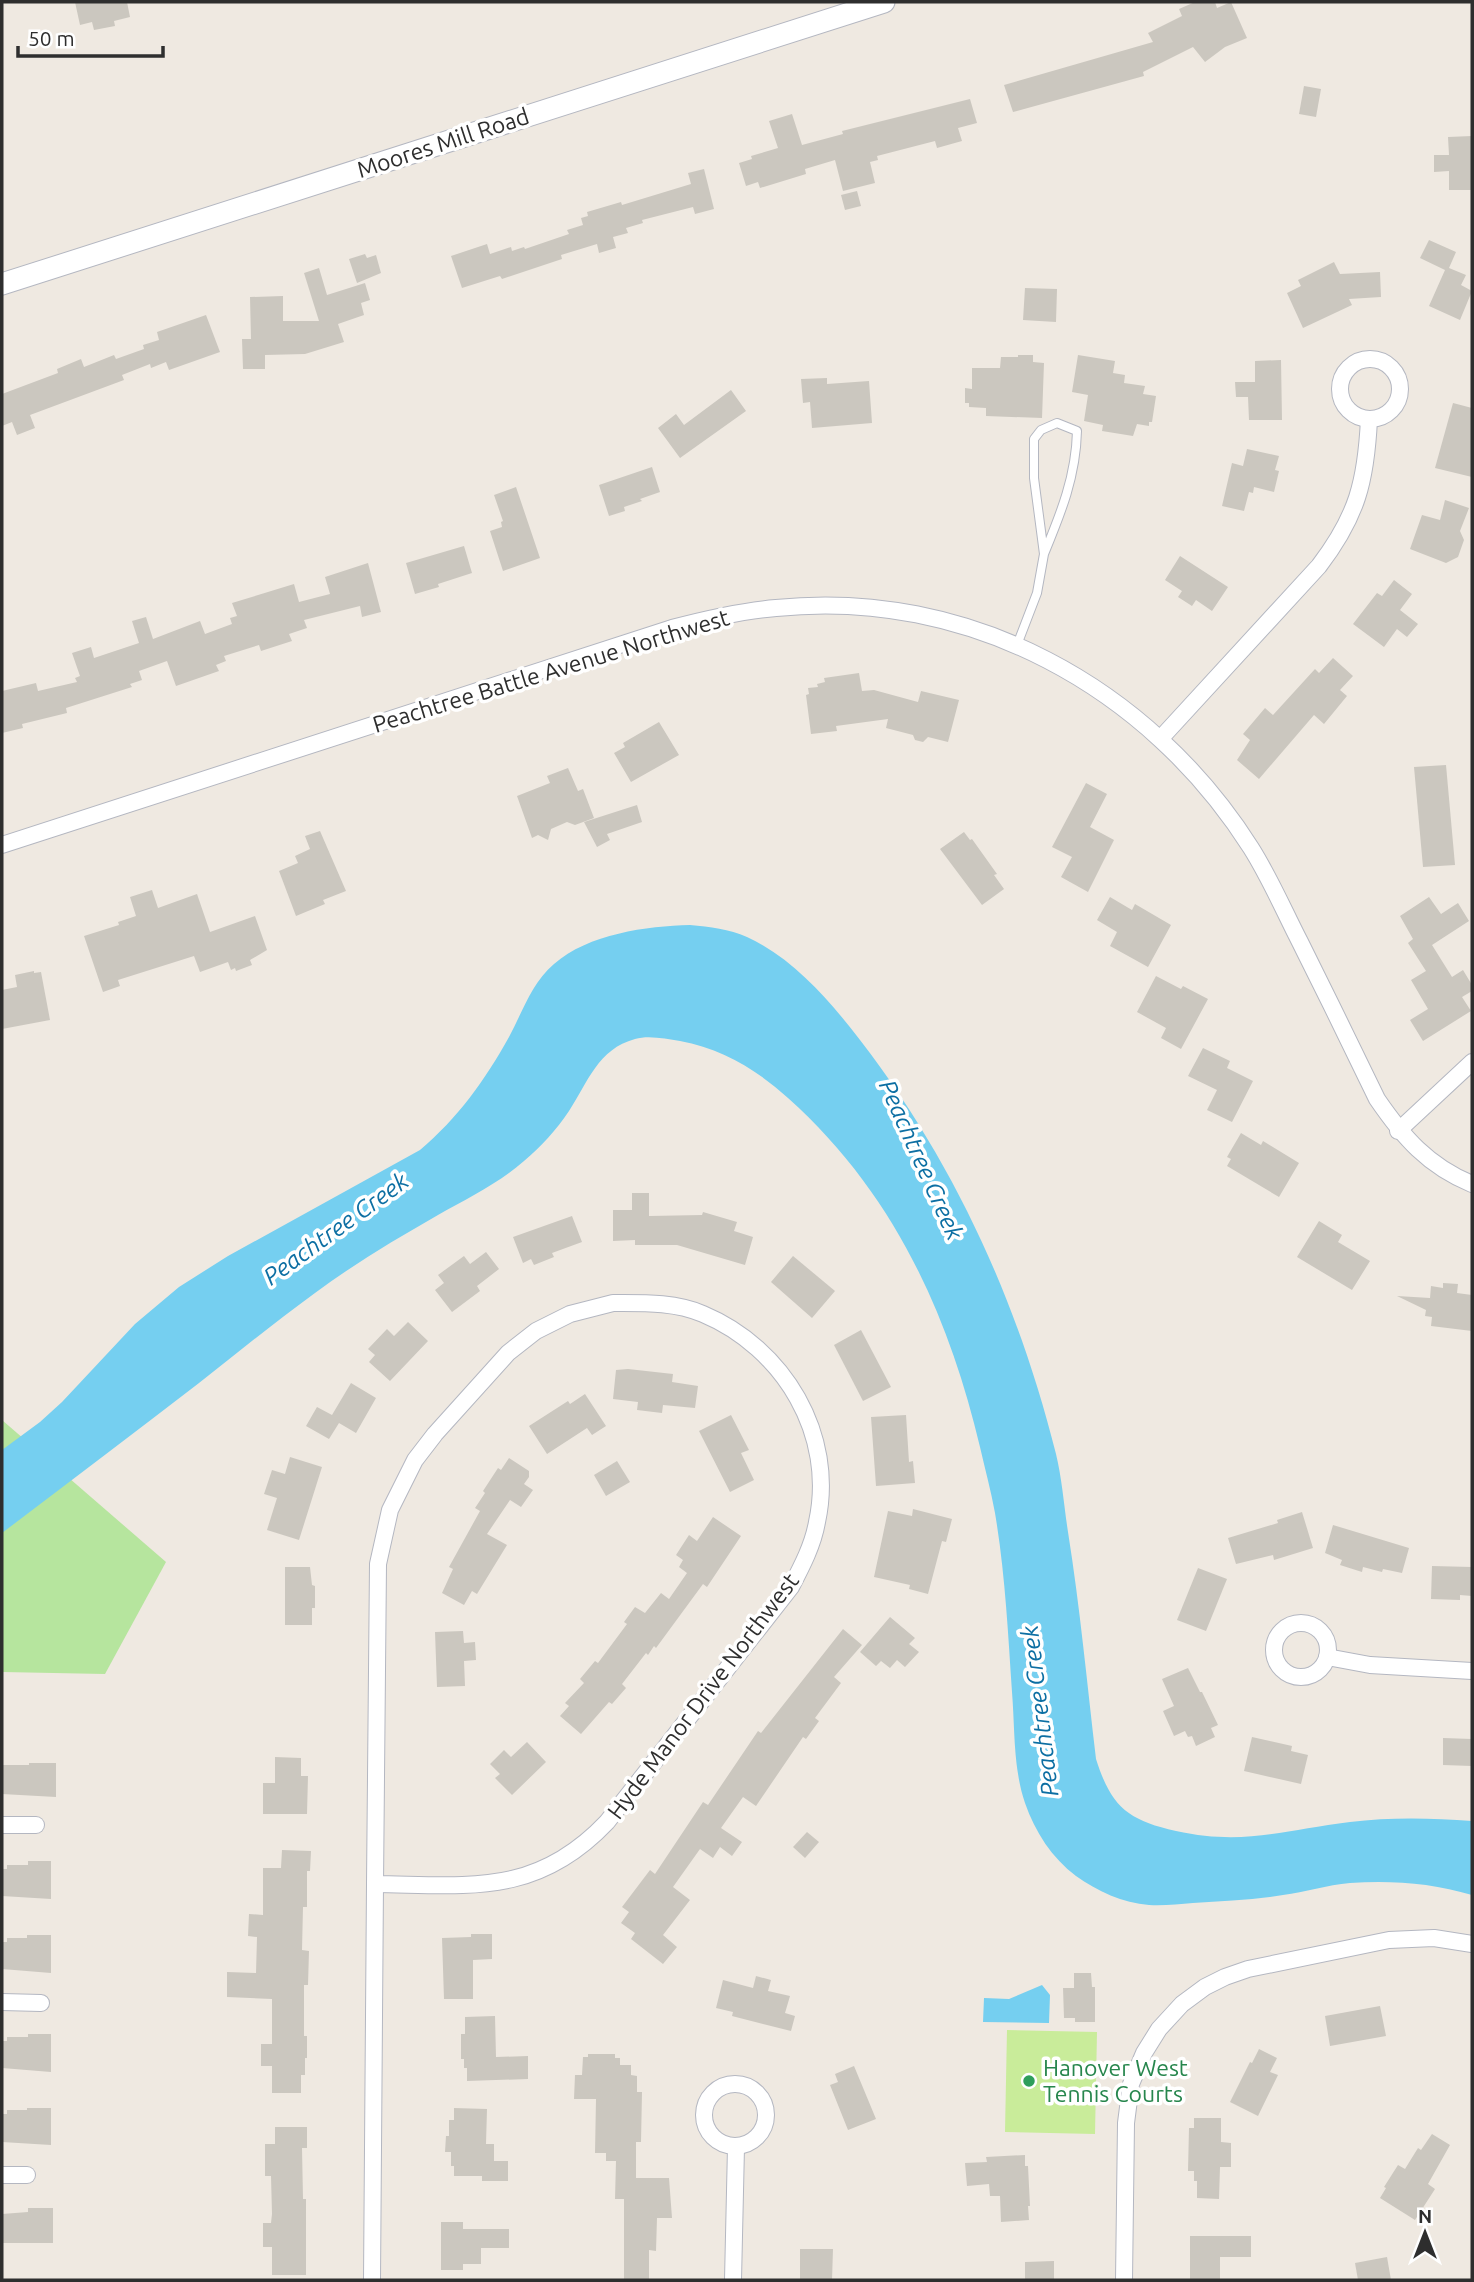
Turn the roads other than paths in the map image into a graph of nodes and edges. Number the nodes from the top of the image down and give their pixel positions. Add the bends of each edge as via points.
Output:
1 (884, 2) edge
2 (2, 284) edge
3 (1369, 419) dead end
4 (1044, 554) junction
5 (1017, 645) junction
6 (1161, 738) junction
7 (2, 845) edge
8 (1472, 1062) edge
9 (1398, 1130) junction
10 (1472, 1184) edge
11 (1327, 1657) dead end
12 (1472, 1671) edge
13 (2, 1825) edge
14 (36, 1825) dead end
15 (375, 1884) junction
16 (1472, 1944) edge
17 (2, 2002) edge
18 (41, 2003) dead end
19 (736, 2147) dead end
20 (2, 2175) edge
21 (27, 2175) dead end
22 (373, 2280) edge
23 (733, 2280) edge
24 (1124, 2280) edge

1 - 2 street, Moores Mill Road
3 - 6 street via 1362,488 1337,542
4 - 4 lane via 1067,499 1076,449 1076,431 1057,423 1034,439
4 - 5 lane via 1037,593
5 - 6 street, Peachtree Battle Avenue Northwest via 1079,676
5 - 7 street, Peachtree Battle Avenue Northwest via 936,619 883,609 829,606 725,615 672,628
6 - 9 street, Peachtree Battle Avenue Northwest via 1210,789 1251,848 1377,1099
8 - 9 street
9 - 10 street, Peachtree Battle Avenue Northwest via 1426,1158
11 - 12 street via 1370,1665
13 - 14 street
15 - 15 street, Hyde Manor Drive Northwest via 378,1564 390,1510 415,1460 508,1353 536,1331 570,1314 613,1303 658,1303 702,1313 739,1332 790,1384 807,1415 817,1449 821,1487 817,1522 791,1587 607,1822 573,1853 537,1873 498,1884
15 - 22 street, Hyde Manor Drive Northwest
16 - 24 street via 1434,1938 1389,1940 1261,1966 1225,1977 1182,2004 1154,2037 1132,2084 1126,2123
17 - 18 street
19 - 23 street
20 - 21 street

